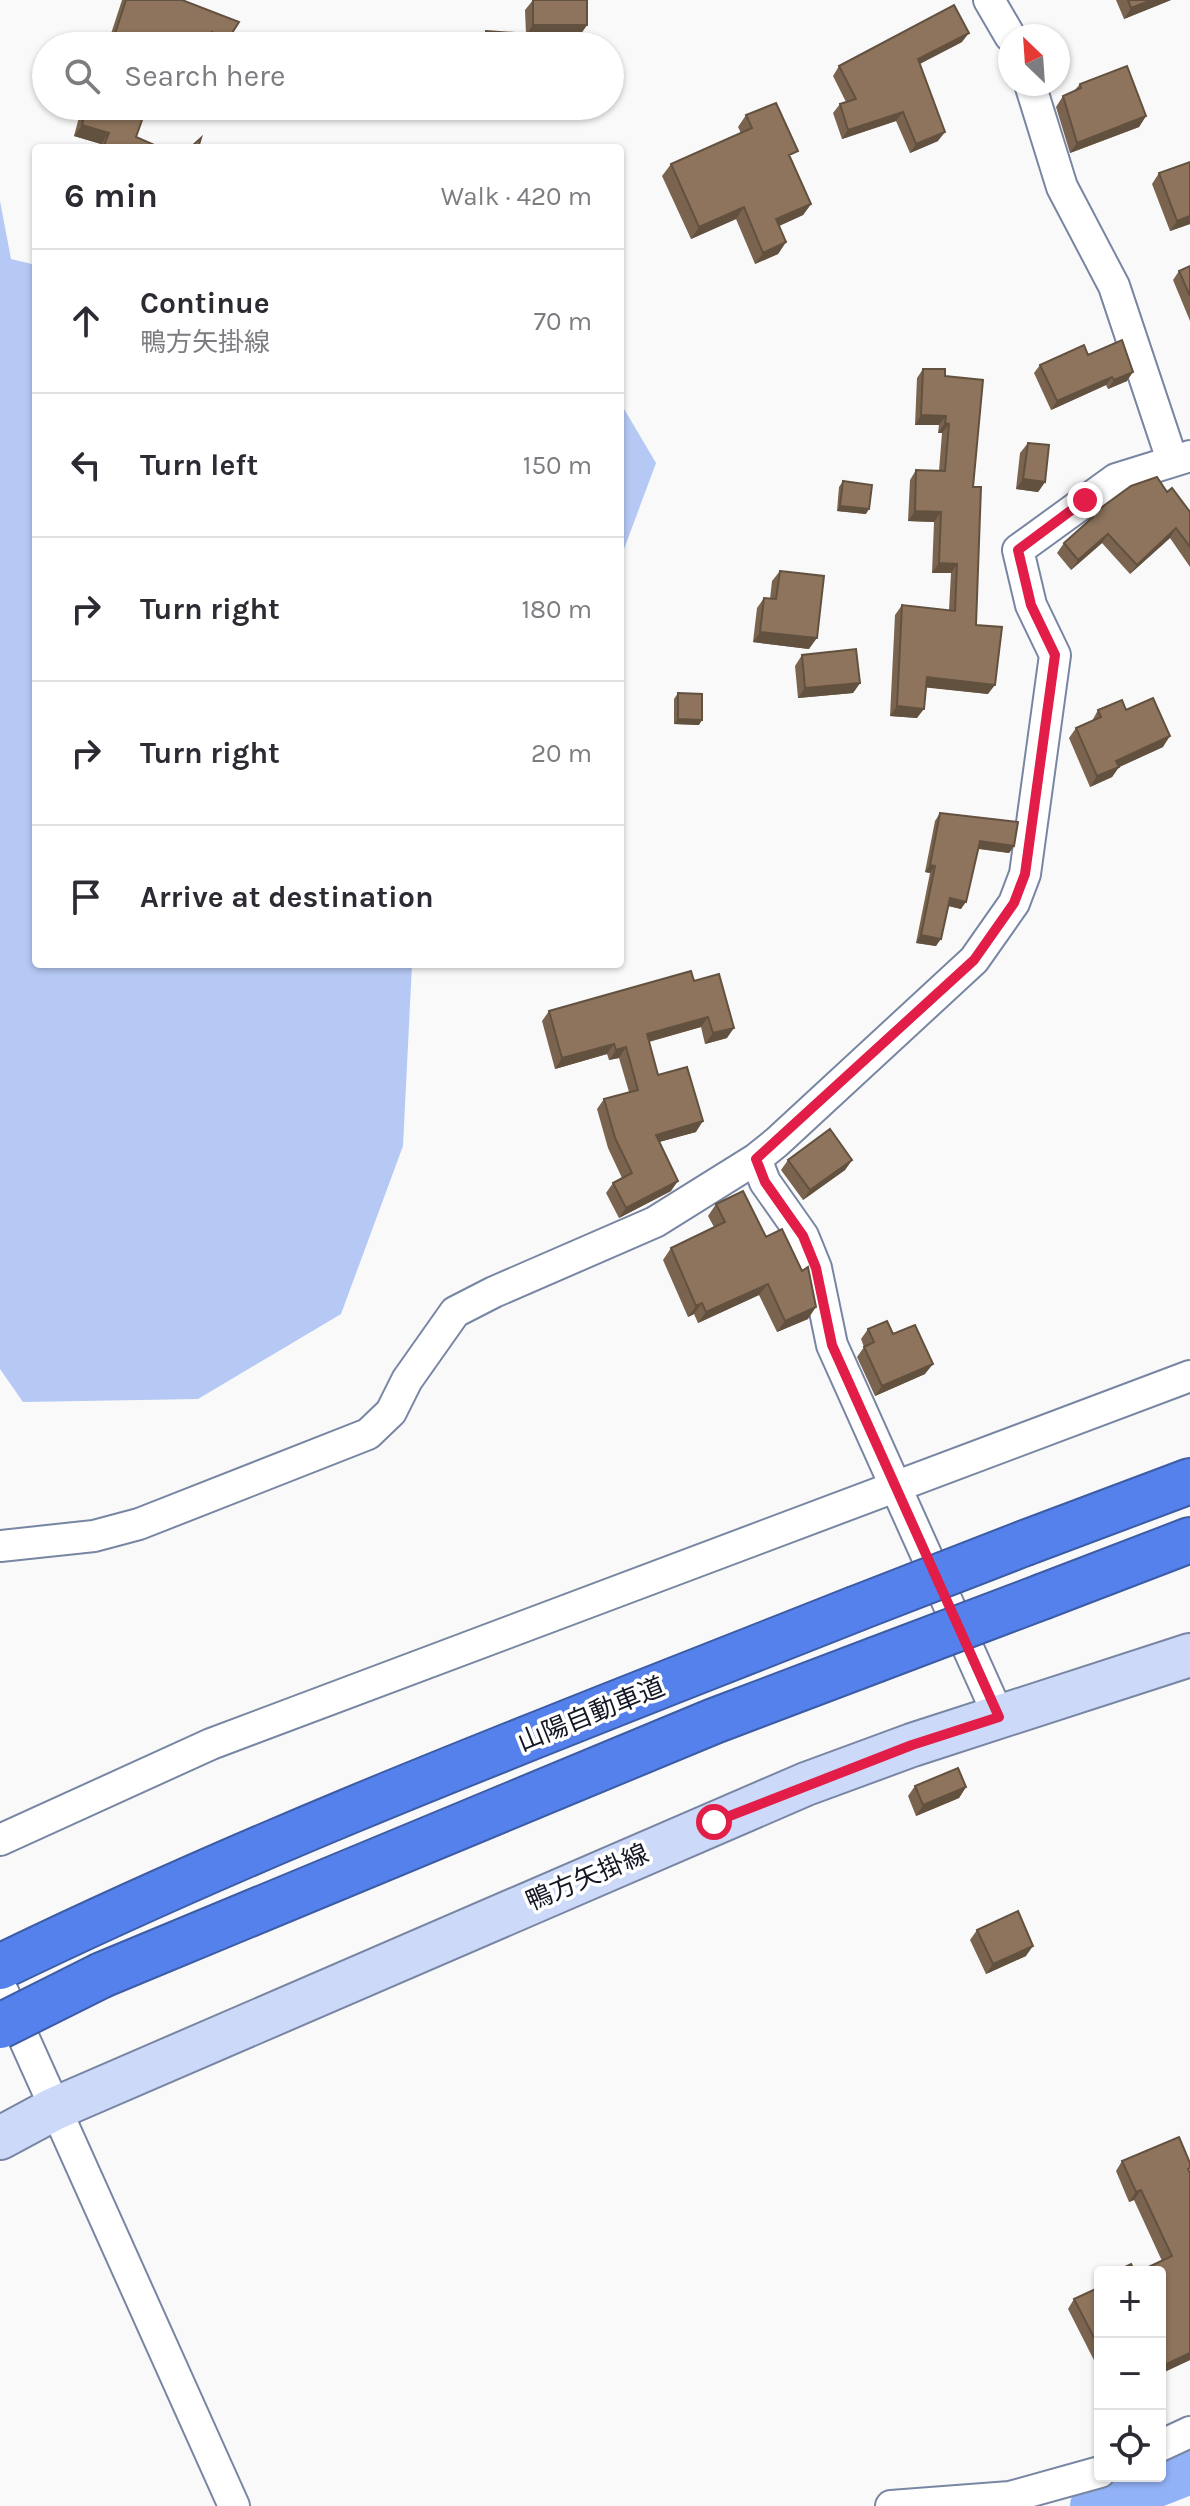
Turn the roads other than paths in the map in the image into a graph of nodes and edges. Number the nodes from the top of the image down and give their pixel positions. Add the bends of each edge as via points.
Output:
1 (989, 0) edge
2 (1003, 24) edge
3 (1034, 96) edge
4 (1181, 458) edge
5 (756, 1159) junction
6 (1190, 1376) edge
7 (1190, 1481) edge
8 (893, 1486) junction
9 (1190, 1540) edge
10 (0, 1546) edge
11 (1190, 1655) edge
12 (999, 1717) junction
13 (0, 1840) edge
14 (0, 1967) edge
15 (0, 1985) edge
16 (0, 2026) edge
17 (54, 2109) junction
18 (0, 2138) edge
19 (1190, 2432) edge
20 (1166, 2443) edge
21 (1094, 2474) edge
22 (949, 2504) edge
23 (234, 2506) edge
24 (891, 2506) edge

1 - 2 street
3 - 4 street via 1062,187 1114,286
4 - 5 street via 1116,479 1018,550 1031,605 1055,655 1025,874 1014,903 974,960
5 - 8 street via 812,1257 832,1345
5 - 10 street via 655,1222 455,1312 391,1412 368,1434 139,1524 94,1536
6 - 8 street
7 - 14 highway, 山陽自動車道, bridge via 387,1794
8 - 12 street
8 - 13 street via 211,1744
9 - 16 highway, 山陽自動車道, bridge via 714,1721 102,1975
11 - 12 main road, 鴨方矢掛線
12 - 17 main road, 鴨方矢掛線 via 714,1822
15 - 17 street
17 - 18 main road, 鴨方矢掛線
17 - 23 street
19 - 20 street
21 - 22 street via 1010,2497
22 - 24 street

